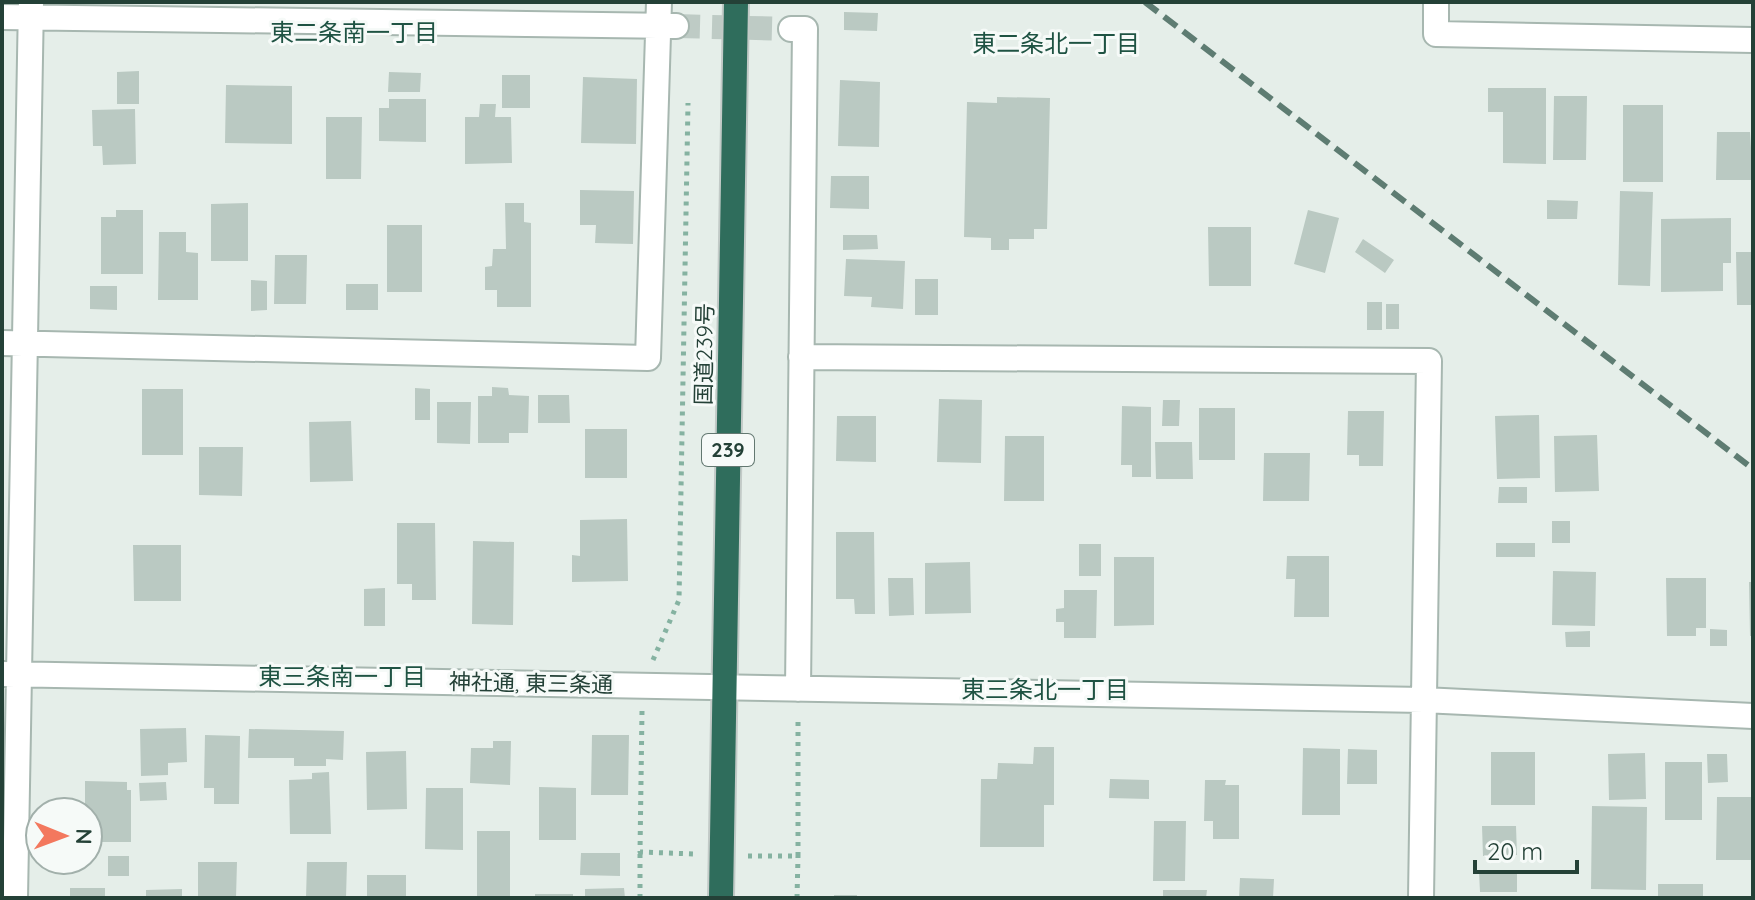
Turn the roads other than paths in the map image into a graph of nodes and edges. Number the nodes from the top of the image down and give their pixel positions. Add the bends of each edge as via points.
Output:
1 (659, 2) edge
2 (736, 2) edge
3 (1436, 2) edge
4 (31, 10) edge
5 (2, 17) edge
6 (667, 26) junction
7 (791, 29) dead end
8 (1753, 40) edge
9 (14, 343) edge
10 (801, 357) junction
11 (10, 674) edge
12 (723, 686) junction
13 (798, 689) junction
14 (1423, 700) junction
15 (1753, 716) edge
16 (15, 898) edge
17 (721, 898) edge
18 (1421, 898) edge

1 - 6 street
2 - 12 highway, 国道239号 / 239
3 - 8 street via 1436,34
4 - 5 street
4 - 6 street
4 - 9 street
6 - 9 street via 648,358
7 - 10 street via 805,29
9 - 11 street
10 - 13 street
10 - 14 street via 1429,361
11 - 12 street, 神社通, 東三条通
11 - 16 street
12 - 13 street, 神社通, 東三条通
12 - 17 highway, 国道239号 / 239
13 - 14 street, 神社通, 東三条通
14 - 15 street, 神社通, 東三条通
14 - 18 street

